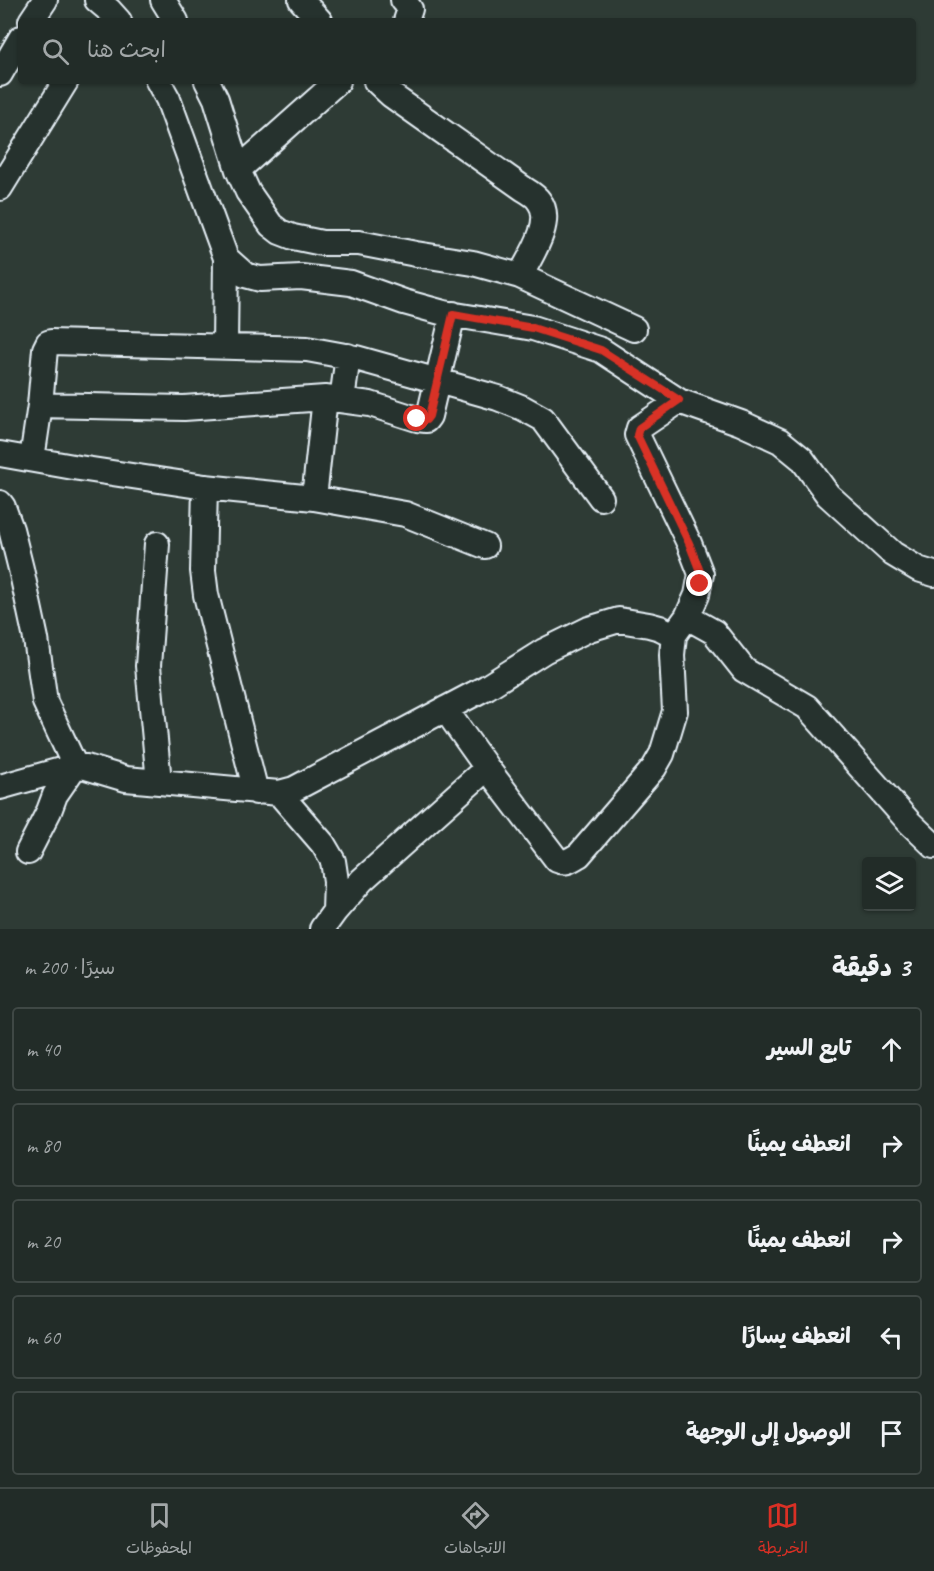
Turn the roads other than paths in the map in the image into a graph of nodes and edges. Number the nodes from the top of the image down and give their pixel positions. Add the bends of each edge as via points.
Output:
1 (45, 0) edge
2 (163, 0) edge
3 (301, 0) edge
4 (403, 0) edge
5 (33, 18) edge
6 (174, 18) edge
7 (317, 18) edge
8 (407, 18) edge
9 (18, 43) edge
10 (0, 74) edge
11 (64, 84) edge
12 (160, 84) edge
13 (208, 84) edge
14 (335, 84) edge
15 (380, 84) edge
16 (238, 170) junction
17 (0, 189) edge
18 (226, 258) junction
19 (520, 276) junction
20 (453, 314) junction
21 (634, 329) dead end
22 (225, 346) junction
23 (348, 356) junction
24 (438, 381) junction
25 (333, 399) junction
26 (679, 400) junction
27 (40, 405) junction
28 (0, 454) edge
29 (32, 459) junction
30 (205, 487) junction
31 (314, 498) junction
32 (601, 498) dead end
33 (0, 502) edge
34 (158, 544) dead end
35 (485, 546) dead end
36 (934, 574) edge
37 (680, 626) junction
38 (445, 710) junction
39 (75, 766) junction
40 (487, 768) junction
41 (159, 782) junction
42 (0, 787) edge
43 (268, 792) junction
44 (934, 846) edge
45 (28, 852) dead end
46 (328, 920) edge

1 - 5 street
2 - 6 street
3 - 7 street
4 - 8 street via 410,9
9 - 10 street
11 - 17 street
12 - 18 street
13 - 16 street
14 - 16 street
15 - 19 street via 540,201 544,226
16 - 19 street via 271,225 293,237 322,243 360,243 473,262
18 - 20 street via 245,275 260,279 301,277 351,283
18 - 22 street
19 - 21 street
20 - 24 street
20 - 26 street via 533,328 601,350
22 - 23 street via 308,349
22 - 27 street via 51,342 45,349
23 - 24 street
23 - 25 street
24 - 25 street via 426,420 370,404
24 - 32 street via 507,401 543,419
25 - 27 street via 184,408
25 - 31 street
26 - 36 street via 780,441 802,459 828,495 893,554
26 - 37 street via 639,428 637,435 701,574 697,595
27 - 29 street
28 - 29 street
29 - 30 street
30 - 31 street
30 - 43 street via 206,595
31 - 35 street via 405,514
33 - 39 street via 21,569 45,702
34 - 41 street via 148,666
37 - 38 street via 618,620 589,629
37 - 40 street via 672,655 675,711 662,754 579,855 568,862 557,860
37 - 44 street via 714,632 744,670 807,707
38 - 40 street
38 - 43 street via 294,789
39 - 41 street via 126,779
39 - 42 street
39 - 45 street via 55,795
40 - 46 street via 362,880
41 - 43 street
43 - 46 street via 322,844 333,861 336,881

